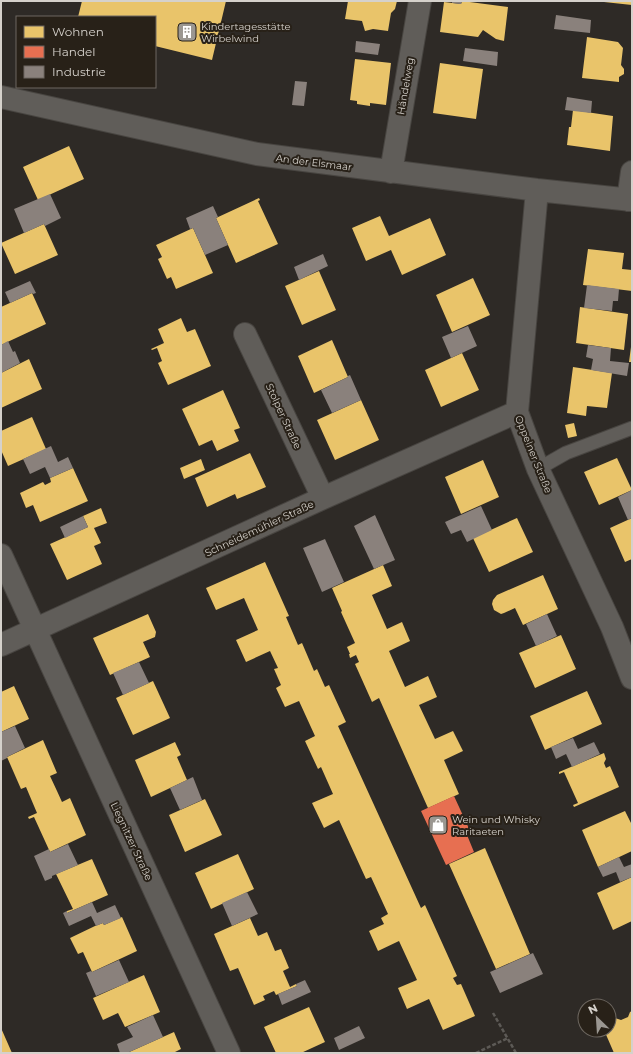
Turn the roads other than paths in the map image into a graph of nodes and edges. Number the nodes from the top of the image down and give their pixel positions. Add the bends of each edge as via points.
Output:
1 (420, 1) edge
2 (1, 97) edge
3 (391, 172) junction
4 (632, 172) edge
5 (537, 190) junction
6 (630, 200) edge
7 (246, 334) dead end
8 (517, 412) junction
9 (632, 428) edge
10 (538, 469) junction
11 (323, 498) junction
12 (1, 555) edge
13 (35, 630) junction
14 (1, 645) edge
15 (632, 678) edge
16 (229, 1053) edge

1 - 3 street, Händelweg
2 - 3 street, An der Elsmaar via 257,154
3 - 5 street, An der Elsmaar
4 - 6 street
5 - 6 street, An der Elsmaar
5 - 8 street, Oppelner Straße
7 - 11 street, Stolper Straße
8 - 10 street, Oppelner Straße
8 - 11 street, Schneidemühler Straße
9 - 10 lane via 566,453
10 - 15 street, Oppelner Straße via 612,628
11 - 13 street, Schneidemühler Straße
12 - 13 street, Liegnitzer Straße
13 - 14 street, Schneidemühler Straße
13 - 16 street, Liegnitzer Straße

